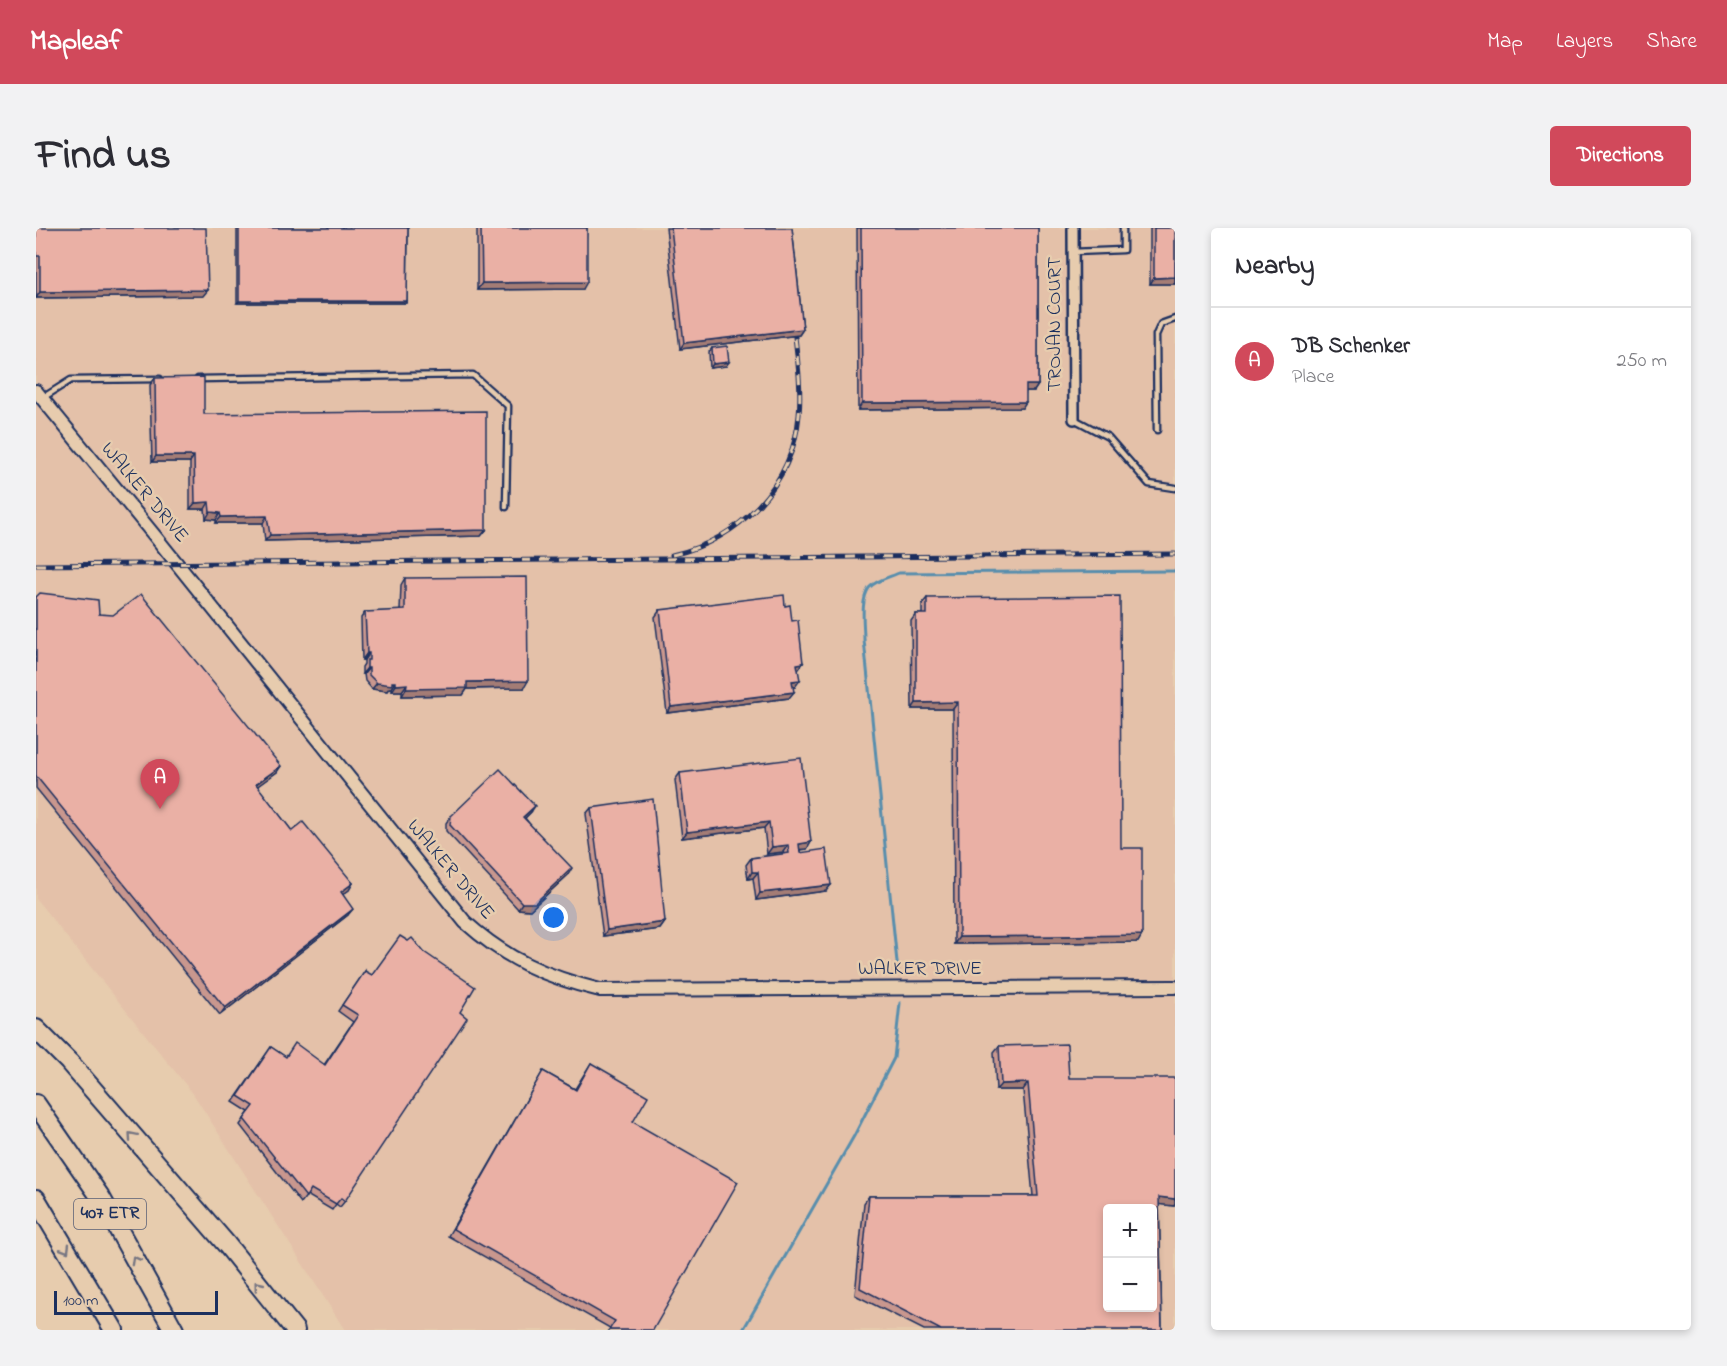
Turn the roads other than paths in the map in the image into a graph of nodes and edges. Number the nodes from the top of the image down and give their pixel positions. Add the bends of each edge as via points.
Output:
1 (1073, 228) edge
2 (1123, 228) edge
3 (1073, 252) junction
4 (1175, 319) edge
5 (171, 379) edge
6 (195, 379) edge
7 (39, 395) edge
8 (1074, 419) joint
9 (1157, 430) dead end
10 (1175, 488) edge
11 (506, 507) dead end
12 (1175, 987) edge
13 (36, 1029) edge
14 (36, 1104) edge
15 (36, 1199) edge
16 (114, 1330) edge
17 (174, 1330) edge
18 (295, 1330) edge

1 - 3 street, TROJAN COURT
2 - 3 lane via 1122,250
3 - 8 street, TROJAN COURT
4 - 9 lane via 1161,324 1156,335
5 - 7 lane via 71,380
6 - 11 lane via 473,375 508,406
7 - 12 street, WALKER DRIVE via 465,922 497,949 526,966 600,990
8 - 10 lane via 1108,437 1149,484
18 -> 13 highway via 84,1079
17 -> 14 highway, 407 ETR via 101,1198
15 -> 16 highway, 407 ETR

